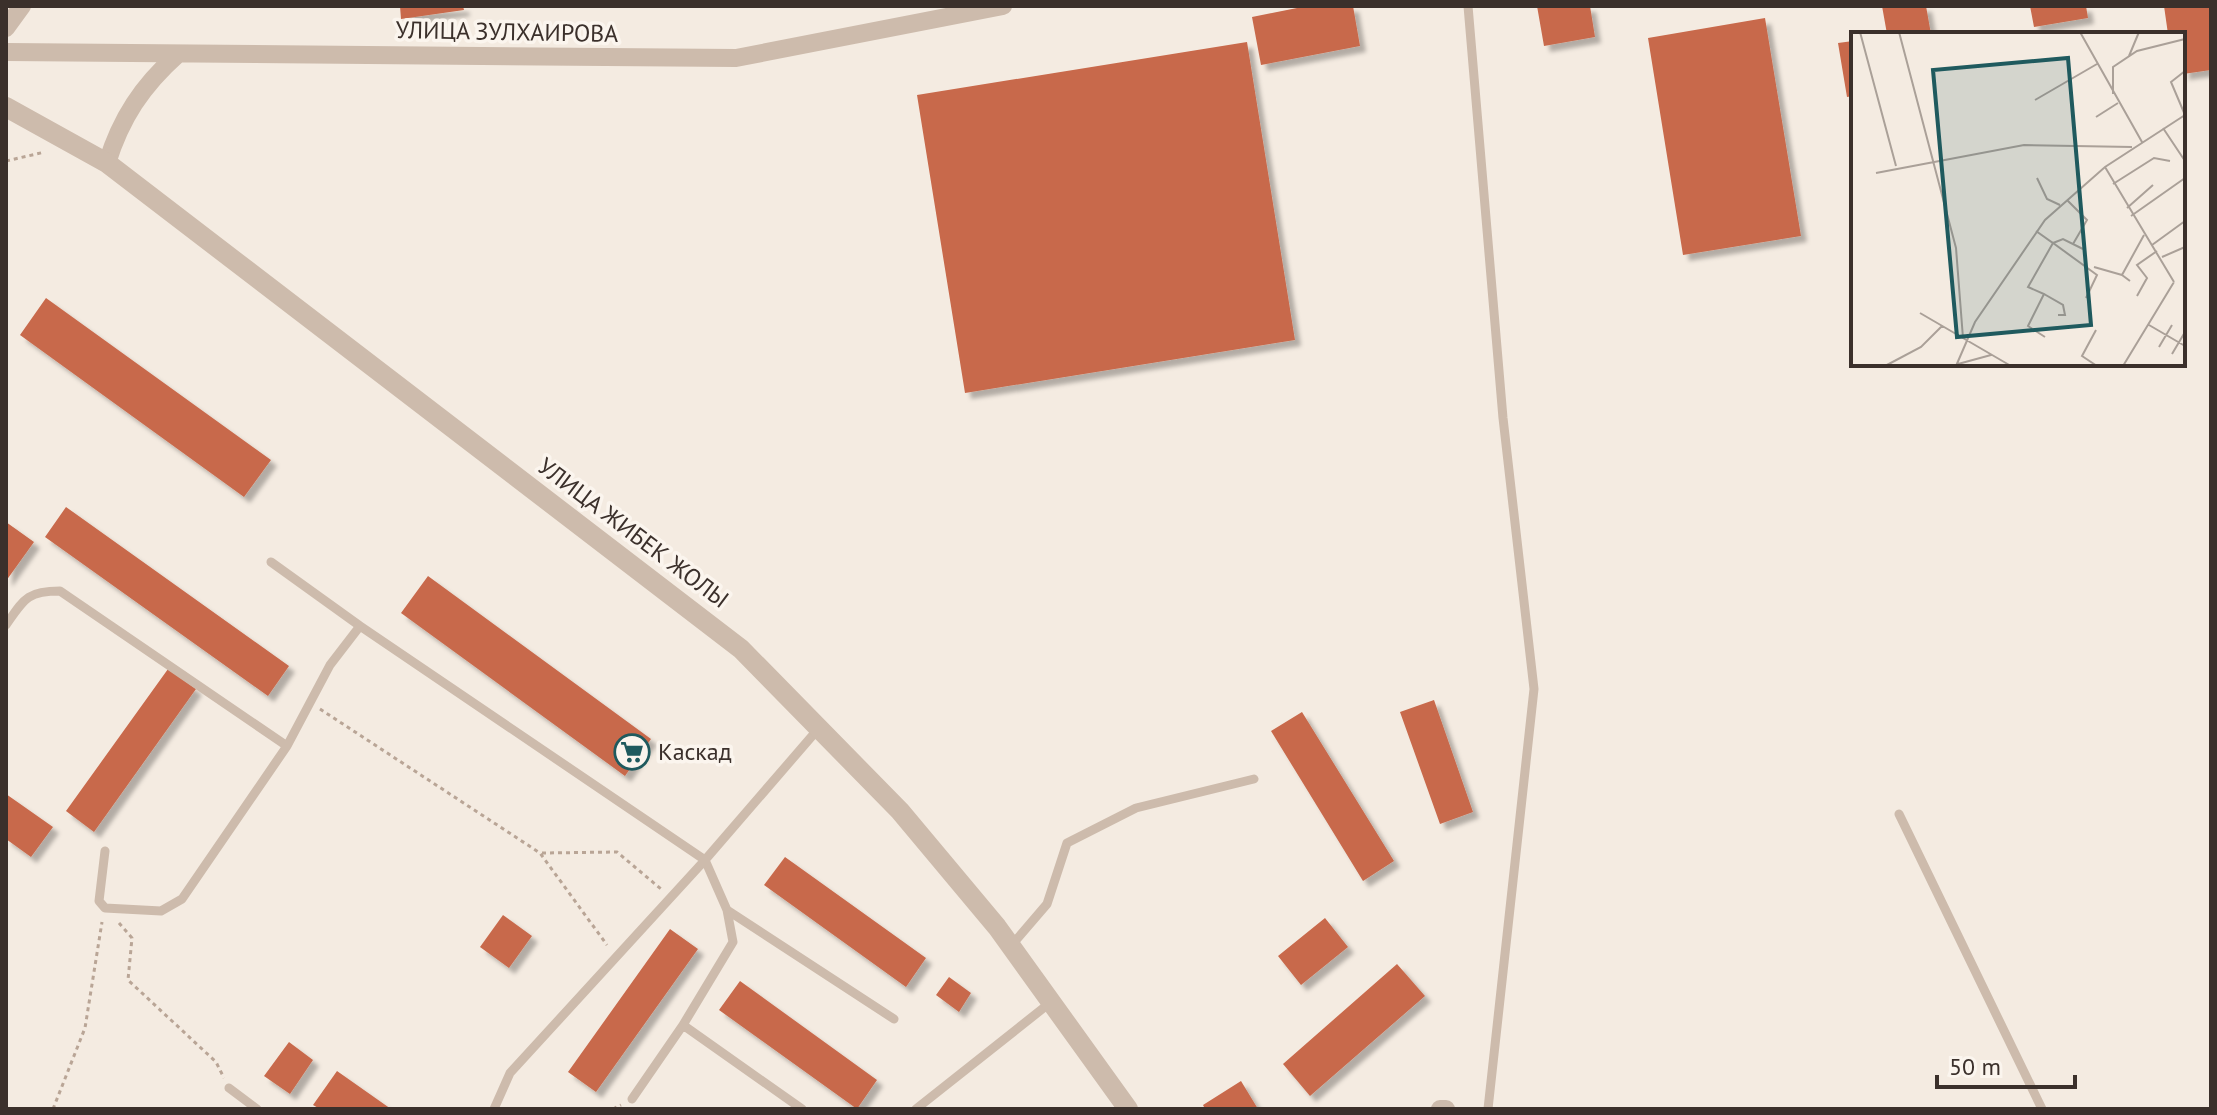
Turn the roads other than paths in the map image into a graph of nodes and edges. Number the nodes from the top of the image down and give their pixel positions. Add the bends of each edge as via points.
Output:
1 (22, 6) edge
2 (1003, 6) edge
3 (1468, 6) edge
4 (6, 28) edge
5 (6, 52) edge
6 (178, 54) junction
7 (6, 107) edge
8 (107, 163) junction
9 (271, 562) dead end
10 (6, 625) edge
11 (360, 626) junction
12 (819, 728) junction
13 (287, 746) junction
14 (1254, 779) dead end
15 (1899, 814) dead end
16 (105, 851) dead end
17 (705, 860) junction
18 (727, 910) junction
19 (1011, 946) junction
20 (1051, 1002) junction
21 (894, 1019) dead end
22 (683, 1025) junction
23 (229, 1088) road end
24 (632, 1099) dead end
25 (257, 1109) edge
26 (494, 1109) edge
27 (802, 1109) edge
28 (916, 1109) edge
29 (1128, 1109) edge
30 (1488, 1109) edge
31 (2042, 1109) edge

1 - 4 street
2 - 6 street, УЛИЦА ЗУЛХАИРОВА via 736,58
3 - 30 lane via 1503,418 1534,689
5 - 6 street, УЛИЦА ЗУЛХАИРОВА
6 - 8 street via 140,92 119,126
7 - 8 street, УЛИЦА ЖИБЕК ЖОЛЫ
8 - 12 street, УЛИЦА ЖИБЕК ЖОЛЫ via 741,649
9 - 11 lane
10 - 13 lane via 25,598 37,591 60,591
11 - 13 lane via 330,665
11 - 17 lane
12 - 17 lane
12 - 19 street, УЛИЦА ЖИБЕК ЖОЛЫ via 900,811
13 - 16 lane via 182,899 161,911 105,908 99,901
14 - 19 lane via 1136,808 1067,843 1047,904
15 - 31 lane
17 - 18 lane
17 - 26 lane via 510,1073
18 - 21 lane
18 - 22 lane via 733,942
19 - 20 street, УЛИЦА ЖИБЕК ЖОЛЫ
20 - 28 lane
20 - 29 street, УЛИЦА ЖИБЕК ЖОЛЫ
22 - 24 lane
22 - 27 lane
23 - 25 lane

